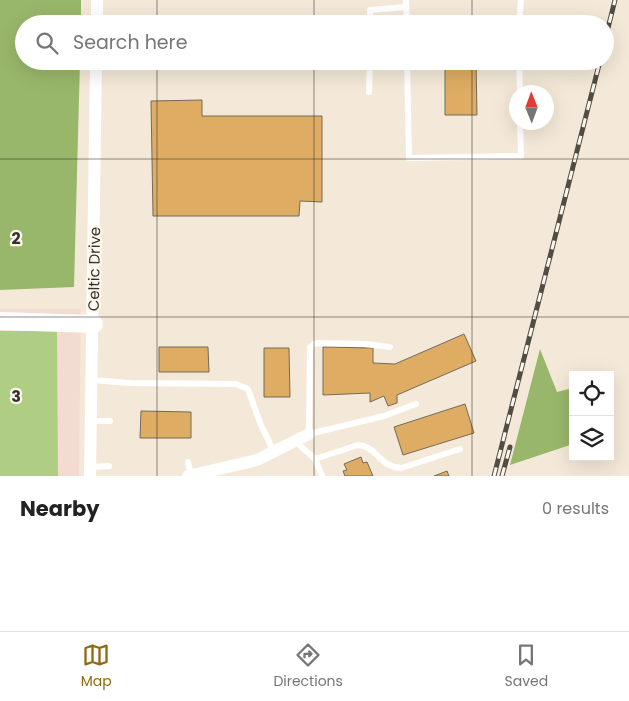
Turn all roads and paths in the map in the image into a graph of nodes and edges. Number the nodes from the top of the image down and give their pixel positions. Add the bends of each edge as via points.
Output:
1 (97, 0) edge
2 (520, 0) edge
3 (406, 4) edge
4 (97, 15) edge
5 (370, 15) edge
6 (519, 15) edge
7 (96, 70) edge
8 (370, 70) edge
9 (407, 70) edge
10 (520, 70) edge
11 (520, 85) edge
12 (369, 92) dead end
13 (520, 130) edge
14 (0, 321) edge
15 (94, 324) junction
16 (390, 347) dead end
17 (92, 380) junction
18 (416, 404) dead end
19 (91, 421) junction
20 (110, 421) dead end
21 (309, 434) junction
22 (296, 442) junction
23 (460, 449) dead end
24 (274, 452) junction
25 (315, 459) junction
26 (188, 462) dead end
27 (110, 466) dead end
28 (90, 471) edge
29 (190, 476) edge
30 (322, 476) edge

1 - 4 street
2 - 6 lane
3 - 5 lane via 370,10
7 - 15 street, Celtic Drive
8 - 12 lane
9 - 13 lane via 409,158 521,156
10 - 11 lane
14 - 15 street
15 - 17 street, Celtic Drive
16 - 21 lane via 320,343 310,347
17 - 19 street, Celtic Drive
17 - 24 lane via 242,386 248,389
18 - 21 lane via 384,416
19 - 20 lane
19 - 28 street, Celtic Drive
21 - 22 street
22 - 24 street
22 - 25 lane
23 - 25 lane via 401,468 392,468 364,445
24 - 29 street via 257,460
25 - 30 lane
26 - 29 lane
27 - 28 lane

